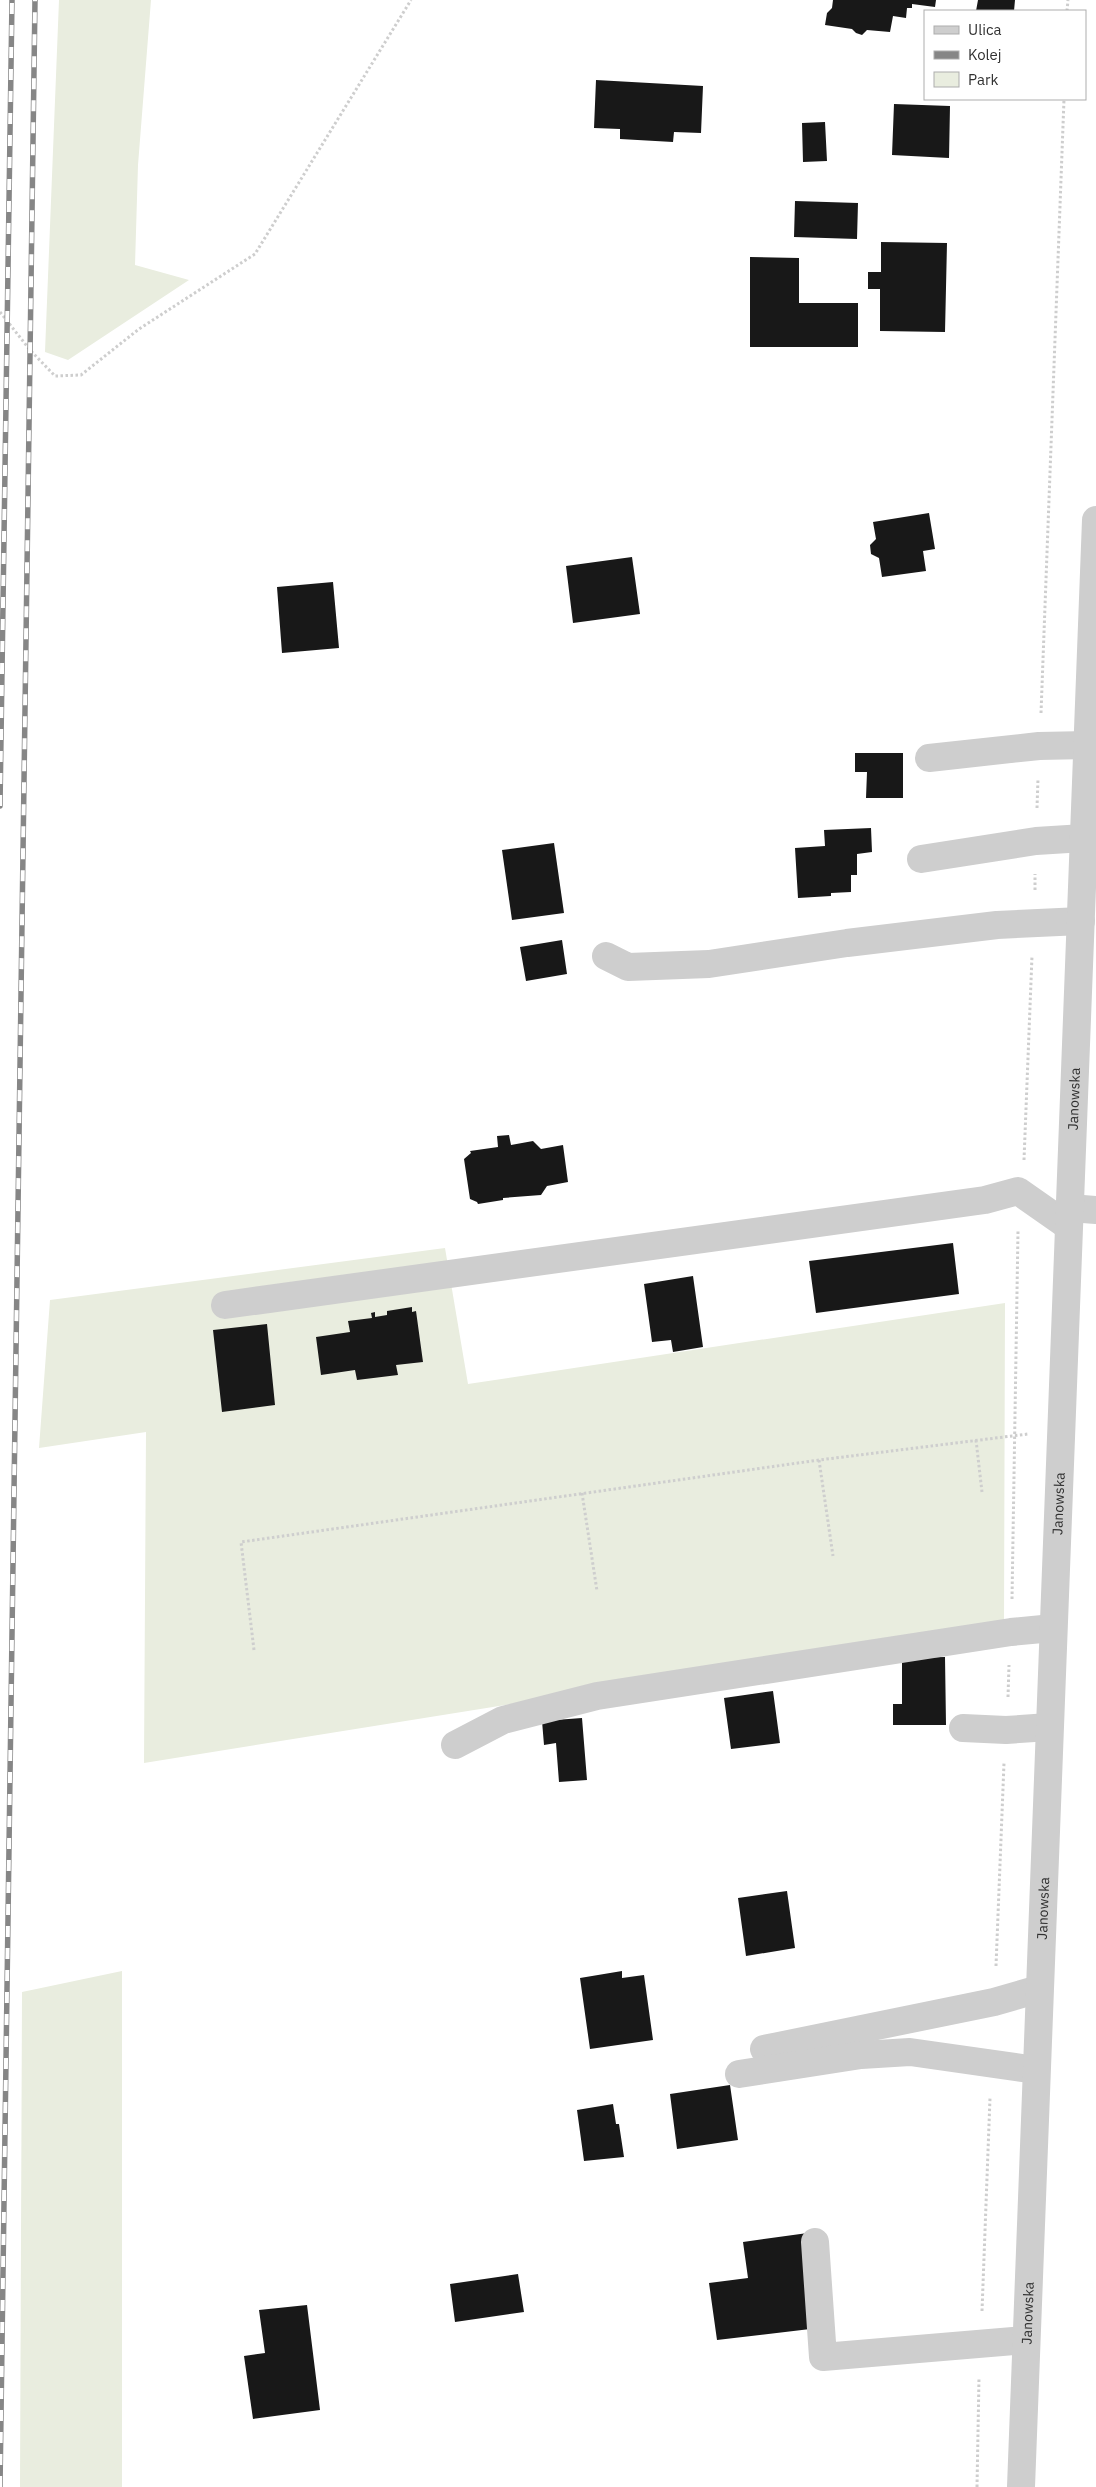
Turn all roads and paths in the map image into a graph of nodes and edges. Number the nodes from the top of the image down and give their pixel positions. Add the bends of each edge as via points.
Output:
1 (411, 0) edge
2 (1064, 100) edge
3 (0, 312) edge
4 (1096, 520) edge
5 (1039, 746) junction
6 (1088, 746) junction
7 (929, 758) dead end
8 (1084, 838) junction
9 (1036, 842) junction
10 (921, 859) dead end
11 (1081, 920) junction
12 (1033, 923) junction
13 (606, 956) dead end
14 (1018, 1192) junction
15 (1078, 1215) edge
16 (226, 1305) dead end
17 (1061, 1431) junction
18 (1015, 1435) junction
19 (976, 1440) junction
20 (819, 1460) junction
21 (982, 1492) dead end
22 (582, 1493) junction
23 (833, 1556) dead end
24 (596, 1591) dead end
25 (1053, 1628) junction
26 (1011, 1632) junction
27 (254, 1650) dead end
28 (1049, 1727) junction
29 (963, 1728) dead end
30 (1006, 1730) junction
31 (455, 1745) dead end
32 (1039, 1989) junction
33 (994, 2002) junction
34 (764, 2049) dead end
35 (991, 2062) junction
36 (1036, 2070) junction
37 (738, 2074) dead end
38 (815, 2242) dead end
39 (1026, 2340) junction
40 (980, 2344) junction
41 (977, 2487) edge
42 (1021, 2487) edge

1 - 3 path via 255,254 139,329 81,375 55,376
2 - 5 path
4 - 6 street, Janowska
5 - 6 street
5 - 7 street
5 - 9 path
6 - 8 street, Janowska
8 - 9 street
8 - 11 street, Janowska
9 - 10 street
9 - 12 path
11 - 12 street
11 - 15 street, Janowska
12 - 13 street via 846,943 709,964 628,968
12 - 14 path via 1024,1157
14 - 15 street
14 - 16 street via 985,1200
14 - 18 path
15 - 17 street, Janowska
17 - 18 path
17 - 25 street, Janowska
18 - 19 path
18 - 26 path
19 - 20 path
19 - 21 path
20 - 22 path
20 - 23 path
22 - 24 path
22 - 27 path via 241,1542
25 - 26 street
25 - 28 street, Janowska
26 - 30 path
26 - 31 street via 597,1696 503,1720
28 - 30 street
28 - 32 street, Janowska
29 - 30 street
30 - 33 path
32 - 33 street
32 - 36 street, Janowska
33 - 34 street
35 - 36 street
35 - 37 street via 910,2052
35 - 40 path
36 - 39 street, Janowska
38 - 40 street via 823,2357
39 - 40 street
39 - 42 street, Janowska
40 - 41 path

